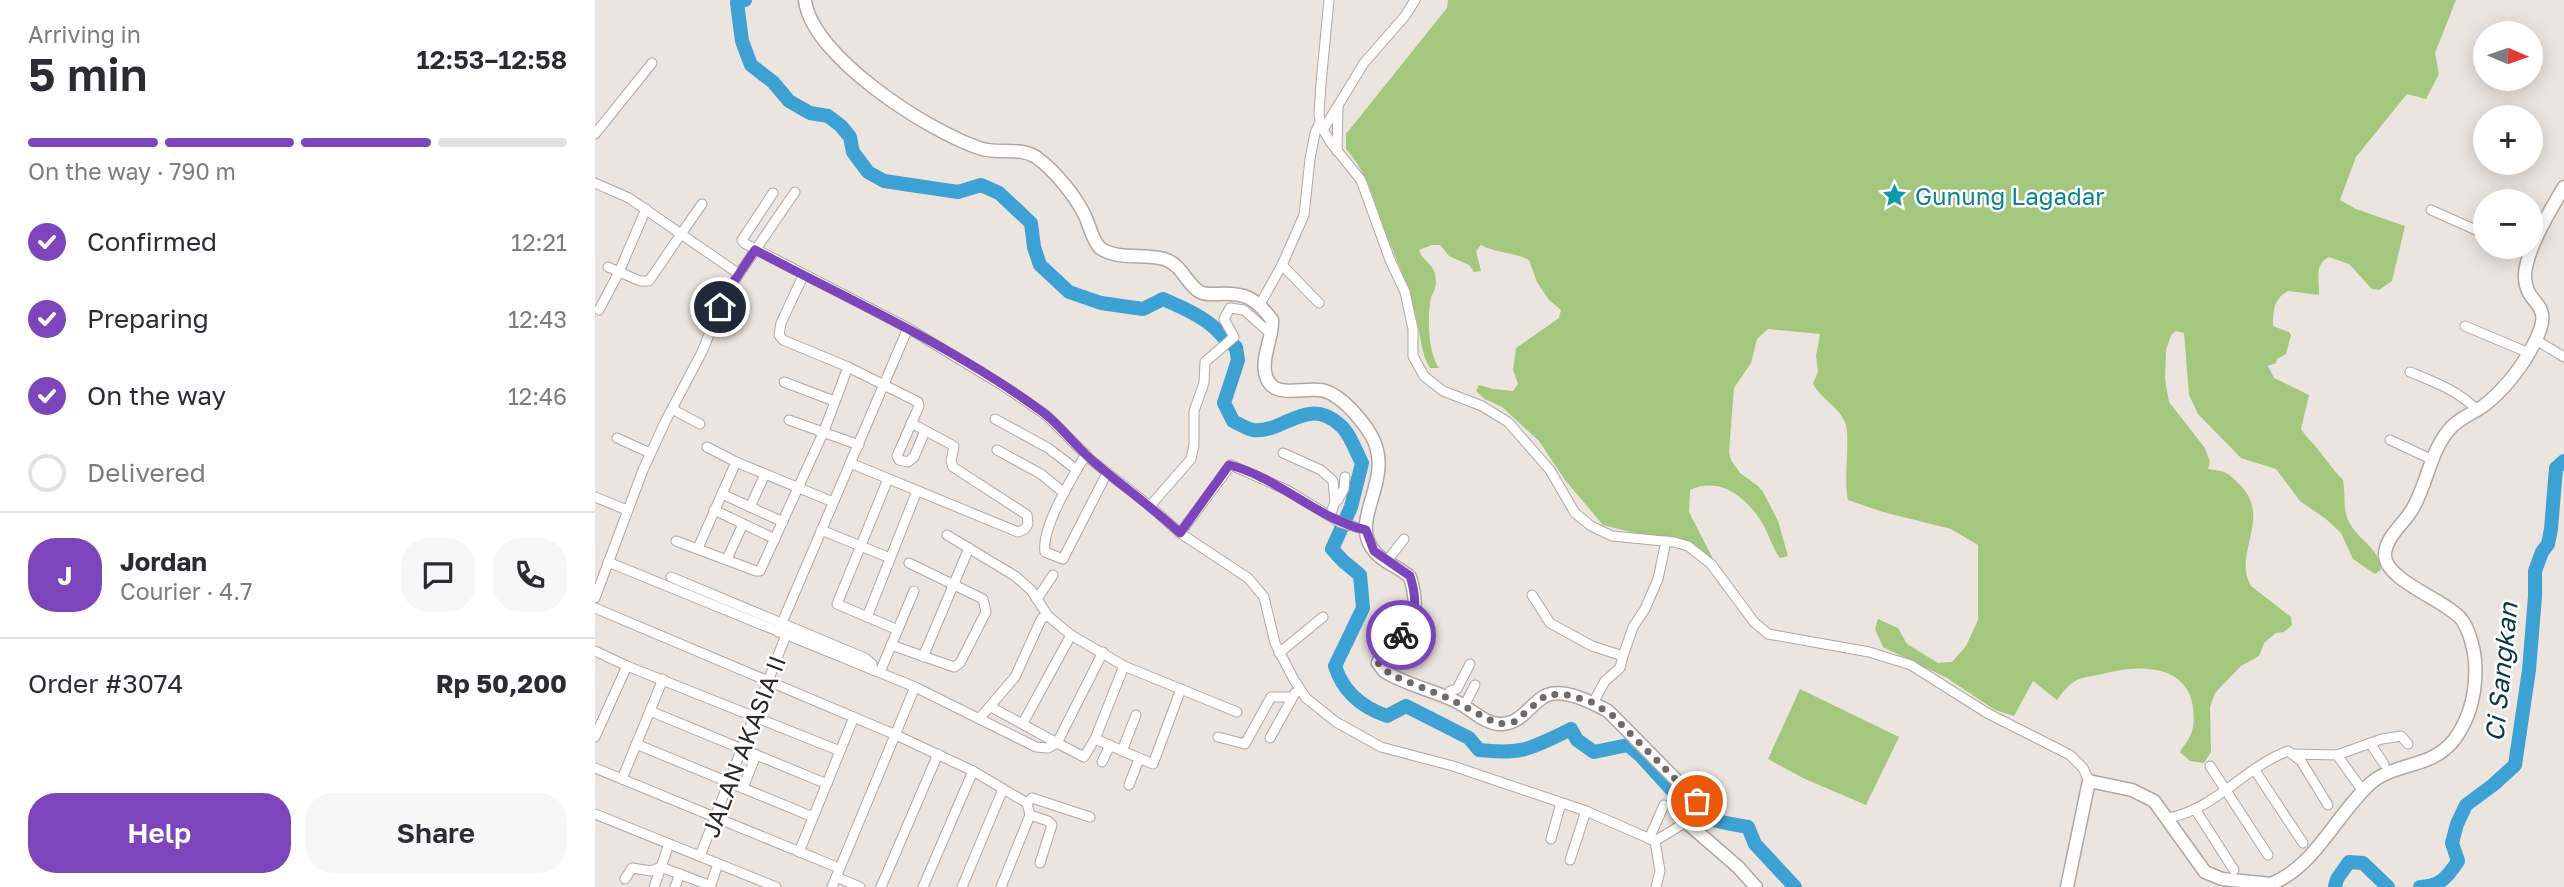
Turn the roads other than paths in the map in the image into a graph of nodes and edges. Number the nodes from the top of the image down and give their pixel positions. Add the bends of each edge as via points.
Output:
1 (805, 0) edge
2 (1329, 0) edge
3 (1415, 0) edge
4 (652, 63) dead end
5 (1338, 105) junction
6 (1321, 126) junction
7 (596, 130) edge
8 (1337, 150) junction
9 (595, 183) edge
10 (2564, 187) edge
11 (795, 192) dead end
12 (773, 193) dead end
13 (702, 204) dead end
14 (646, 208) junction
15 (2431, 210) dead end
16 (2543, 224) edge
17 (2473, 229) edge
18 (681, 234) junction
19 (755, 250) junction
20 (2528, 259) edge
21 (1282, 265) junction
22 (608, 267) dead end
23 (619, 272) junction
24 (739, 274) junction
25 (803, 276) junction
26 (1262, 299) junction
27 (1319, 303) dead end
28 (599, 310) dead end
29 (2465, 326) dead end
30 (908, 328) junction
31 (1272, 335) junction
32 (2536, 340) junction
33 (2529, 353) junction
34 (2564, 357) edge
35 (848, 367) junction
36 (2410, 372) dead end
37 (784, 382) dead end
38 (884, 387) junction
39 (834, 401) junction
40 (672, 410) junction
41 (2477, 410) junction
42 (995, 419) dead end
43 (789, 421) dead end
44 (911, 423) junction
45 (700, 424) dead end
46 (824, 431) junction
47 (925, 432) junction
48 (617, 438) dead end
49 (2390, 440) dead end
50 (859, 445) junction
51 (707, 447) dead end
52 (997, 450) dead end
53 (650, 453) junction
54 (1283, 453) dead end
55 (1086, 454) junction
56 (2433, 460) junction
57 (736, 462) junction
58 (850, 463) junction
59 (1077, 470) junction
60 (1107, 473) junction
61 (765, 474) junction
62 (1345, 477) dead end
63 (888, 479) junction
64 (799, 487) junction
65 (917, 491) junction
66 (1064, 493) junction
67 (722, 494) junction
68 (595, 497) edge
69 (834, 502) junction
70 (1335, 502) junction
71 (1150, 506) junction
72 (750, 507) junction
73 (627, 510) junction
74 (714, 510) junction
75 (1330, 516) junction
76 (783, 523) junction
77 (743, 524) junction
78 (821, 530) junction
79 (1366, 530) junction
80 (1180, 533) junction
81 (947, 535) dead end
82 (775, 539) junction
83 (1403, 539) dead end
84 (676, 541) dead end
85 (1666, 541) junction
86 (860, 546) junction
87 (698, 548) junction
88 (969, 548) junction
89 (1390, 557) junction
90 (890, 558) junction
91 (727, 559) junction
92 (608, 562) junction
93 (909, 563) dead end
94 (1053, 575) dead end
95 (671, 577) dead end
96 (954, 585) junction
97 (914, 591) dead end
98 (1532, 595) dead end
99 (595, 598) edge
100 (1037, 599) junction
101 (595, 608) edge
102 (1048, 616) junction
103 (867, 617) junction
104 (1323, 617) dead end
105 (782, 622) junction
106 (898, 630) junction
107 (782, 634) junction
108 (1071, 635) junction
109 (891, 645) junction
110 (595, 651) edge
111 (1103, 652) junction
112 (1279, 653) junction
113 (1623, 656) junction
114 (923, 657) junction
115 (1471, 664) dead end
116 (627, 666) junction
117 (1124, 666) junction
118 (876, 671) junction
119 (663, 679) junction
120 (768, 681) junction
121 (1475, 685) dead end
122 (915, 687) junction
123 (1299, 688) junction
124 (1181, 689) junction
125 (1449, 694) junction
126 (1292, 697) junction
127 (1595, 700) junction
128 (1466, 703) junction
129 (992, 707) junction
130 (650, 711) junction
131 (1237, 712) dead end
132 (1136, 715) dead end
133 (754, 716) junction
134 (854, 717) junction
135 (979, 719) junction
136 (1023, 723) junction
137 (896, 734) junction
138 (595, 737) edge
139 (1218, 737) dead end
140 (1270, 738) dead end
141 (1095, 739) junction
142 (1057, 743) junction
143 (2369, 743) junction
144 (636, 744) junction
145 (2408, 744) dead end
146 (1110, 745) junction
147 (741, 749) junction
148 (840, 751) junction
149 (1122, 751) junction
150 (938, 754) junction
151 (2293, 754) junction
152 (756, 755) junction
153 (2337, 755) junction
154 (1139, 758) junction
155 (1102, 762) dead end
156 (2384, 764) dead end
157 (2210, 766) dead end
158 (595, 768) edge
159 (2254, 769) junction
160 (973, 771) junction
161 (622, 779) junction
162 (2089, 781) junction
163 (729, 782) junction
164 (827, 784) junction
165 (1129, 785) dead end
166 (2360, 787) dead end
167 (743, 788) junction
168 (1003, 789) junction
169 (2224, 789) junction
170 (1027, 803) junction
171 (1561, 803) junction
172 (1664, 805) dead end
173 (2328, 805) dead end
174 (2195, 809) junction
175 (1587, 811) junction
176 (595, 814) edge
177 (1030, 815) junction
178 (715, 817) junction
179 (813, 817) junction
180 (1090, 817) dead end
181 (1690, 818) junction
182 (2168, 818) junction
183 (1551, 839) dead end
184 (1652, 840) junction
185 (2303, 843) dead end
186 (669, 844) junction
187 (799, 852) junction
188 (2268, 855) dead end
189 (700, 856) junction
190 (1570, 860) dead end
191 (1040, 863) dead end
192 (718, 864) junction
193 (661, 867) junction
194 (2234, 870) dead end
195 (838, 873) junction
196 (680, 874) junction
197 (625, 879) dead end
198 (710, 886) edge
199 (654, 887) edge
200 (675, 887) edge
201 (776, 887) edge
202 (832, 887) edge
203 (860, 887) edge
204 (881, 887) edge
205 (923, 887) edge
206 (962, 887) edge
207 (1002, 887) edge
208 (1656, 887) edge
209 (1756, 887) edge
210 (2067, 887) edge

1 - 26 street via 806,13 822,37 888,100 979,148 1019,150 1038,159 1076,201 1100,248 1120,256 1164,259 1204,294 1240,293
2 - 6 street
3 - 5 street via 1363,63
4 - 7 street
5 - 6 street
5 - 8 street
6 - 8 street
6 - 21 street via 1310,159 1304,215
8 - 85 street via 1361,180 1405,292 1413,356 1424,376 1432,385 1508,422 1550,470 1575,513 1591,526 1612,536
9 - 14 street
10 - 16 street
11 - 19 street
12 - 19 street via 742,240
13 - 18 street
14 - 18 street
14 - 23 street
15 - 17 street
18 - 23 street via 649,281
18 - 24 street
19 - 24 street
19 - 25 street
20 - 32 street via 2525,279 2544,320
21 - 26 street
21 - 27 street
22 - 23 street
23 - 28 street
24 - 40 street
25 - 30 street
25 - 35 street via 779,335
26 - 31 street via 1272,320
29 - 33 street
30 - 38 street, JALAN AKASIA II
30 - 55 street via 1046,415
31 - 71 street via 1244,310 1230,308 1224,319 1234,339 1205,362 1204,383 1194,411 1191,459
31 - 79 street via 1265,370 1272,386 1283,391 1329,392 1366,426 1377,446 1379,473
32 - 33 street
32 - 34 street
33 - 41 street via 2499,392
35 - 38 street
35 - 39 street
36 - 41 street via 2447,388
37 - 39 street
38 - 44 street via 919,404
38 - 50 street, JALAN AKASIA II
39 - 46 street
40 - 45 street
40 - 53 street
41 - 56 street via 2448,430
42 - 59 street
43 - 46 street
44 - 47 street
44 - 47 street via 899,460 908,462 914,457
46 - 50 street
46 - 64 street
47 - 65 street via 954,446 953,467 1027,515 1028,524 1018,532
48 - 53 street
49 - 56 street
50 - 58 street, JALAN AKASIA II
51 - 57 street
52 - 66 street via 1041,474
53 - 73 street
54 - 70 street via 1326,473 1333,481
55 - 59 street
55 - 60 street
56 - 182 street via 2414,508 2388,543 2385,555 2397,576 2437,600 2465,625 2475,660 2474,687 2467,718 2453,740 2442,754 2379,777 2313,852 2270,884 2222,879 2205,872
57 - 61 street
57 - 67 street
58 - 63 street
58 - 69 street, JALAN AKASIA II
59 - 66 street
60 - 66 street via 1061,561 1044,550 1044,542
60 - 71 street
61 - 64 street
61 - 72 street
62 - 70 street via 1344,489
63 - 65 street
63 - 86 street
64 - 69 street
64 - 76 street
65 - 90 street
67 - 72 street
67 - 74 street
68 - 73 street
69 - 78 street, JALAN AKASIA II
70 - 75 street
71 - 80 street
72 - 76 street
73 - 92 street
74 - 77 street
74 - 87 street
75 - 79 street
75 - 80 street via 1287,490 1229,465
76 - 82 street
77 - 82 street
77 - 91 street
78 - 86 street
78 - 105 street, JALAN AKASIA II
79 - 89 street via 1374,551
80 - 112 street via 1257,587 1268,605
81 - 88 street
82 - 91 street via 758,572
83 - 89 street
84 - 87 street
85 - 113 street via 1658,579
85 - 162 street via 1688,546 1711,564 1768,634 1911,664 1987,713 2070,755
86 - 90 street
86 - 103 street via 837,605
87 - 91 street
88 - 96 street
88 - 100 street via 1015,576
89 - 125 street via 1410,576 1414,616 1378,663 1391,675
90 - 103 street
92 - 99 street
92 - 107 street
93 - 96 street
94 - 100 street
95 - 105 street
96 - 114 street
96 - 114 street via 983,599 987,607 960,663 954,667
97 - 106 street
98 - 113 street via 1550,623 1592,646
100 - 102 street
101 - 120 street
102 - 108 street
102 - 129 street via 1042,618 1015,677
103 - 106 street
104 - 112 street
105 - 107 street, JALAN AKASIA II
105 - 118 street via 866,658
106 - 109 street
107 - 118 street
107 - 120 street, JALAN AKASIA II
108 - 111 street
108 - 136 street
109 - 114 street
109 - 118 street
110 - 116 street
111 - 117 street
111 - 142 street
112 - 123 street
113 - 127 street via 1620,668 1605,681
115 - 125 street
116 - 119 street
116 - 138 street
117 - 124 street
117 - 141 street
118 - 122 street
119 - 130 street
119 - 133 street
120 - 133 street, JALAN AKASIA II
120 - 134 street
121 - 128 street
122 - 135 street
122 - 137 street
123 - 126 street
123 - 171 street via 1324,714 1381,747
124 - 131 street
124 - 154 street via 1154,762
125 - 128 street
126 - 139 street via 1271,697 1245,744
126 - 140 street
127 - 128 street via 1546,695 1520,718 1503,724 1487,720
127 - 181 street via 1699,803
129 - 135 street
129 - 136 street
130 - 144 street
130 - 147 street
132 - 149 street
133 - 147 street, JALAN AKASIA II
133 - 148 street
134 - 137 street
134 - 148 street
135 - 142 street via 1036,747
136 - 142 street
137 - 150 street
137 - 195 street
141 - 142 street via 1084,757
141 - 146 street
143 - 145 street via 2397,735
143 - 153 street
143 - 156 street
144 - 161 street
144 - 163 street
146 - 149 street
146 - 155 street
147 - 152 street
147 - 163 street, JALAN AKASIA II
148 - 164 street
149 - 154 street
150 - 160 street
150 - 204 street
151 - 153 street
151 - 159 street via 2285,752
151 - 173 street
152 - 164 street
152 - 167 street
153 - 166 street
154 - 165 street
157 - 169 street
158 - 161 street
159 - 169 street
159 - 185 street
160 - 168 street
160 - 205 street
161 - 178 street
162 - 182 street via 2140,793
162 - 210 street
163 - 167 street
163 - 178 street, JALAN AKASIA II
164 - 179 street
167 - 179 street
168 - 170 street
168 - 206 street
169 - 174 street
169 - 188 street
170 - 177 street
170 - 180 street via 1032,798
171 - 175 street
171 - 183 street
172 - 184 street
174 - 182 street
174 - 194 street
175 - 184 street
175 - 190 street
176 - 186 street
177 - 191 street via 1052,825
177 - 207 street
178 - 187 street
178 - 189 street, JALAN AKASIA II
179 - 187 street
181 - 184 street
181 - 209 street
184 - 208 street via 1660,871
186 - 189 street
186 - 193 street
187 - 195 street
189 - 192 street
192 - 198 street
192 - 201 street
193 - 196 street
193 - 197 street via 652,871 632,868
193 - 199 street
195 - 202 street
195 - 203 street
196 - 198 street
196 - 200 street

